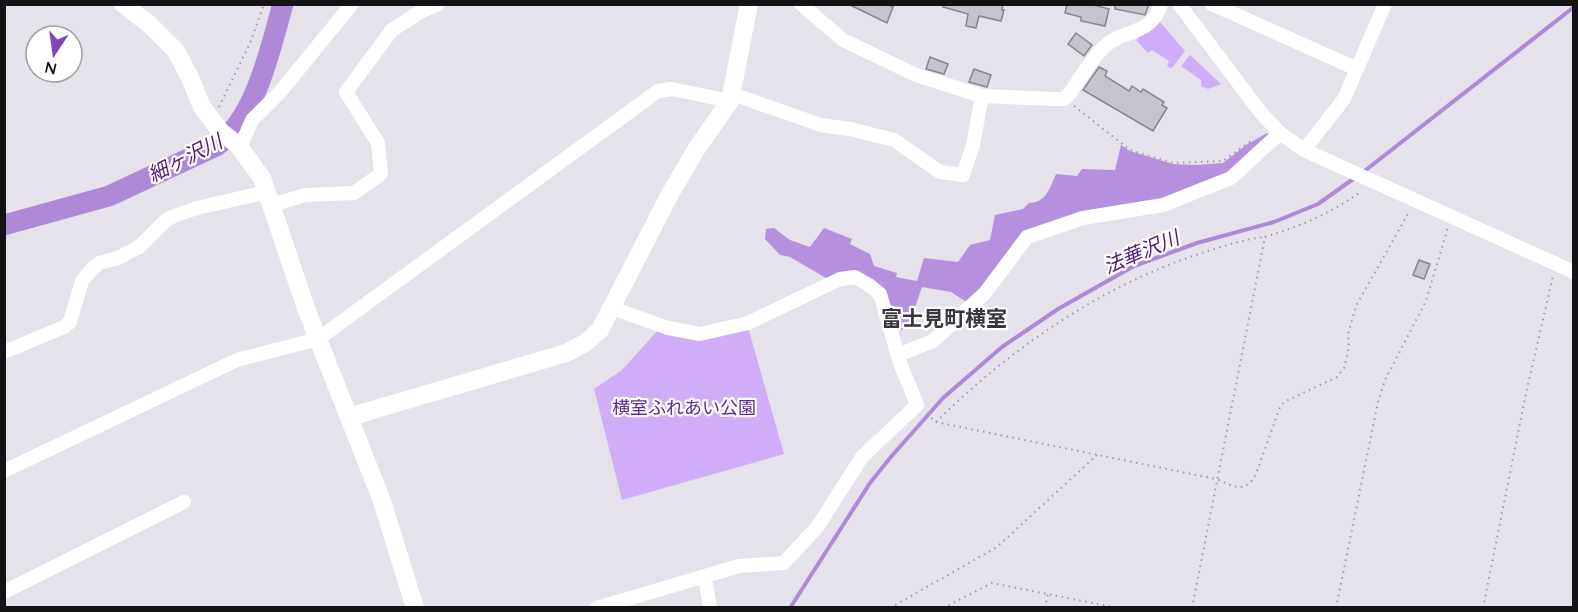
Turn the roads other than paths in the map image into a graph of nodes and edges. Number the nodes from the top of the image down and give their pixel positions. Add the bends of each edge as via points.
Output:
1 (123, 4) edge
2 (352, 4) edge
3 (438, 4) edge
4 (749, 4) edge
5 (801, 4) edge
6 (1161, 4) edge
7 (1179, 4) edge
8 (1212, 4) edge
9 (1385, 4) edge
10 (1357, 69) junction
11 (982, 96) junction
12 (731, 97) junction
13 (1277, 130) junction
14 (239, 147) junction
15 (1304, 150) junction
16 (270, 199) junction
17 (1574, 272) edge
18 (612, 308) junction
19 (318, 339) junction
20 (4, 352) edge
21 (898, 355) junction
22 (349, 417) junction
23 (4, 471) edge
24 (184, 502) dead end
25 (705, 577) junction
26 (4, 592) edge
27 (415, 608) edge
28 (597, 608) edge
29 (710, 608) edge

1 - 14 street via 176,51 202,107
2 - 14 street via 252,120
3 - 16 street via 392,30 346,92 378,143 381,174 354,193
4 - 12 street
5 - 11 street via 843,40 916,75
6 - 11 street via 1156,18 1144,28 1105,45 1064,99
7 - 13 street
8 - 10 street
9 - 10 street
10 - 15 street via 1344,99
11 - 12 street via 963,175 940,172 894,140 821,125
12 - 18 street via 670,194
12 - 19 street via 672,89 658,91
13 - 15 street
13 - 21 street via 1231,178 1163,205 1083,218 1027,237 985,293 933,340
14 - 16 street via 262,178
15 - 17 street
16 - 19 street
16 - 20 street via 184,212 166,220 139,247 91,270 82,281 70,322 64,327
18 - 21 street via 668,328 700,334 748,323 840,279 855,277 880,294
18 - 22 street via 600,330 566,353
19 - 22 street
19 - 23 street via 237,360
21 - 25 street via 917,405 862,457 818,526 784,562 739,566
22 - 27 street via 382,501
24 - 26 street
25 - 28 street
25 - 29 street

